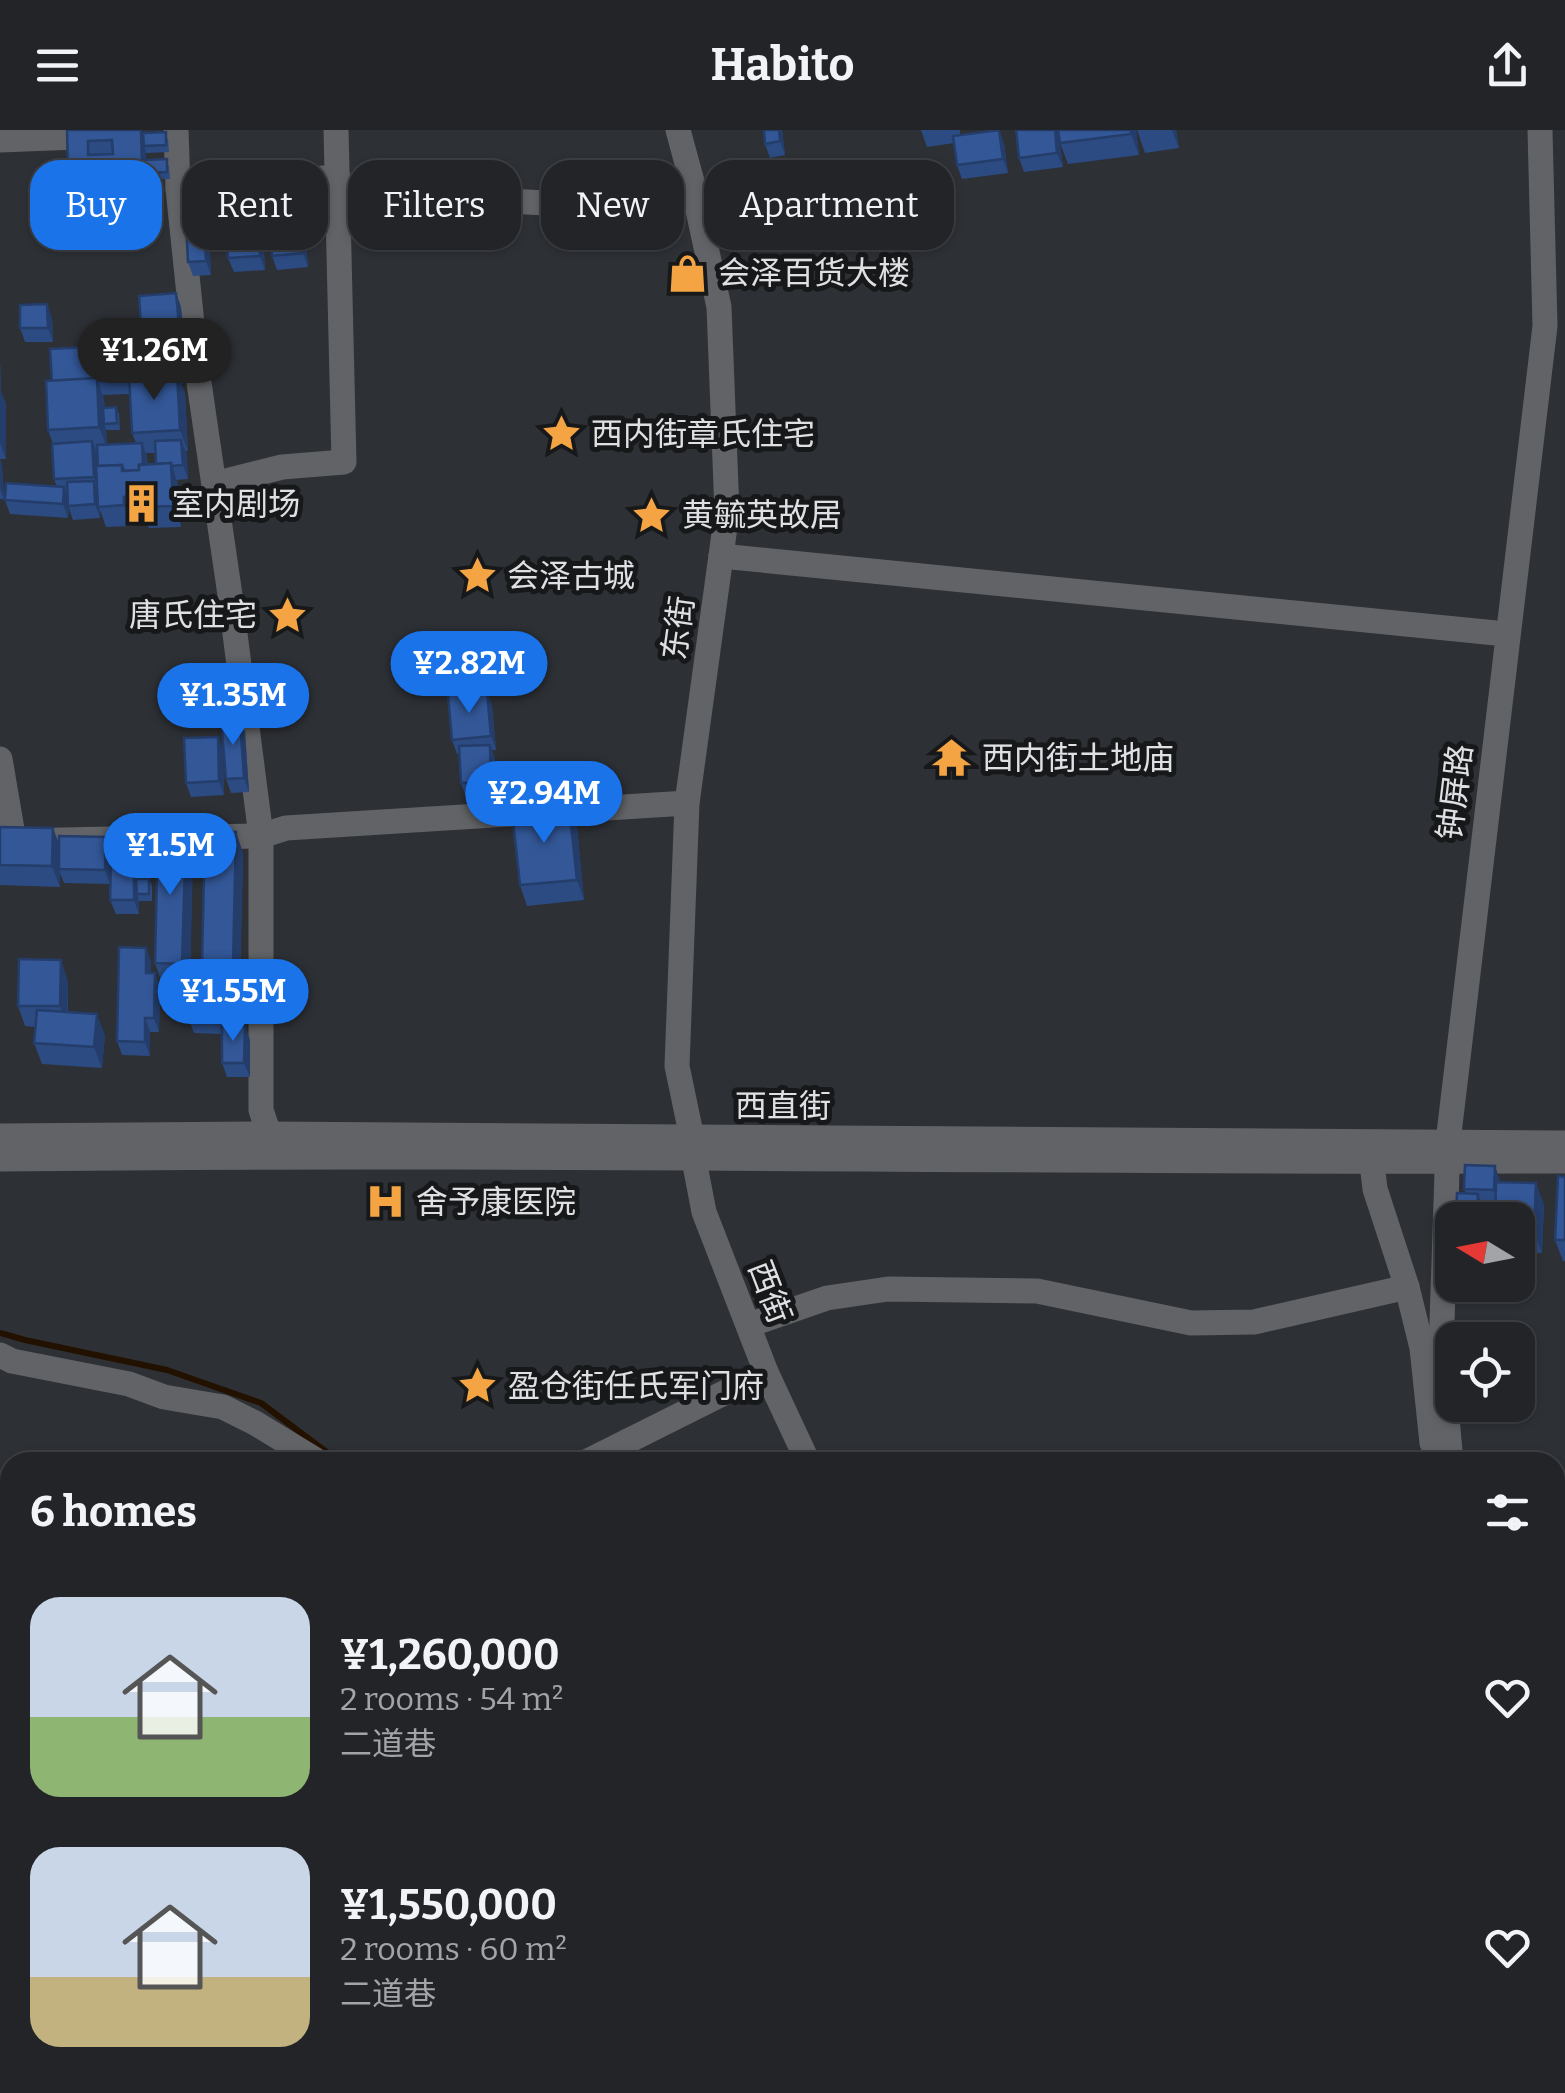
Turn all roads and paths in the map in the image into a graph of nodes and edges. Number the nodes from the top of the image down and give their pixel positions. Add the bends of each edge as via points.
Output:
1 (336, 130) edge
2 (678, 130) edge
3 (1540, 130) edge
4 (170, 132) edge
5 (118, 135) edge
6 (0, 140) edge
7 (692, 178) junction
8 (338, 185) junction
9 (178, 189) junction
10 (214, 484) junction
11 (721, 556) junction
12 (1506, 634) junction
13 (0, 759) edge
14 (687, 803) junction
15 (261, 836) junction
16 (0, 1136) edge
17 (1565, 1143) edge
18 (270, 1145) junction
19 (693, 1149) junction
20 (1371, 1151) junction
21 (1447, 1152) junction
22 (0, 1159) edge
23 (1565, 1161) edge
24 (1407, 1287) junction
25 (749, 1326) junction
26 (0, 1354) edge
27 (766, 1372) junction
28 (302, 1452) edge
29 (626, 1452) edge
30 (803, 1452) edge
31 (1433, 1452) edge
32 (1450, 1452) edge

1 - 8 street
2 - 7 street, 东街
3 - 12 street, 钟屏路 via 1544,326
4 - 9 street
5 - 6 street
7 - 8 street via 546,203
7 - 11 street, 东街 via 719,307 727,512
8 - 9 street
8 - 10 street via 344,462 282,467
9 - 10 street
10 - 15 street
11 - 12 street
11 - 14 street, 东街
12 - 21 street, 钟屏路
13 - 15 street via 14,841
14 - 15 street via 286,828
14 - 19 street, 东街 via 677,1066
15 - 18 street via 261,1110
16 - 18 street, 西直街
17 - 21 street, 西直街
18 - 19 street, 西直街
18 - 22 street, 西直街
19 - 20 street, 西直街
19 - 25 street, 西街 via 704,1212
20 - 21 street, 西直街
20 - 24 street via 1375,1189
21 - 23 street, 西直街
21 - 32 street, 钟屏路 via 1440,1352
24 - 25 street via 1254,1322 1192,1323 1037,1291 888,1289 827,1298
24 - 31 street via 1422,1348
25 - 27 street, 西街
26 - 28 street via 223,1407
27 - 29 street
27 - 30 street, 西街

